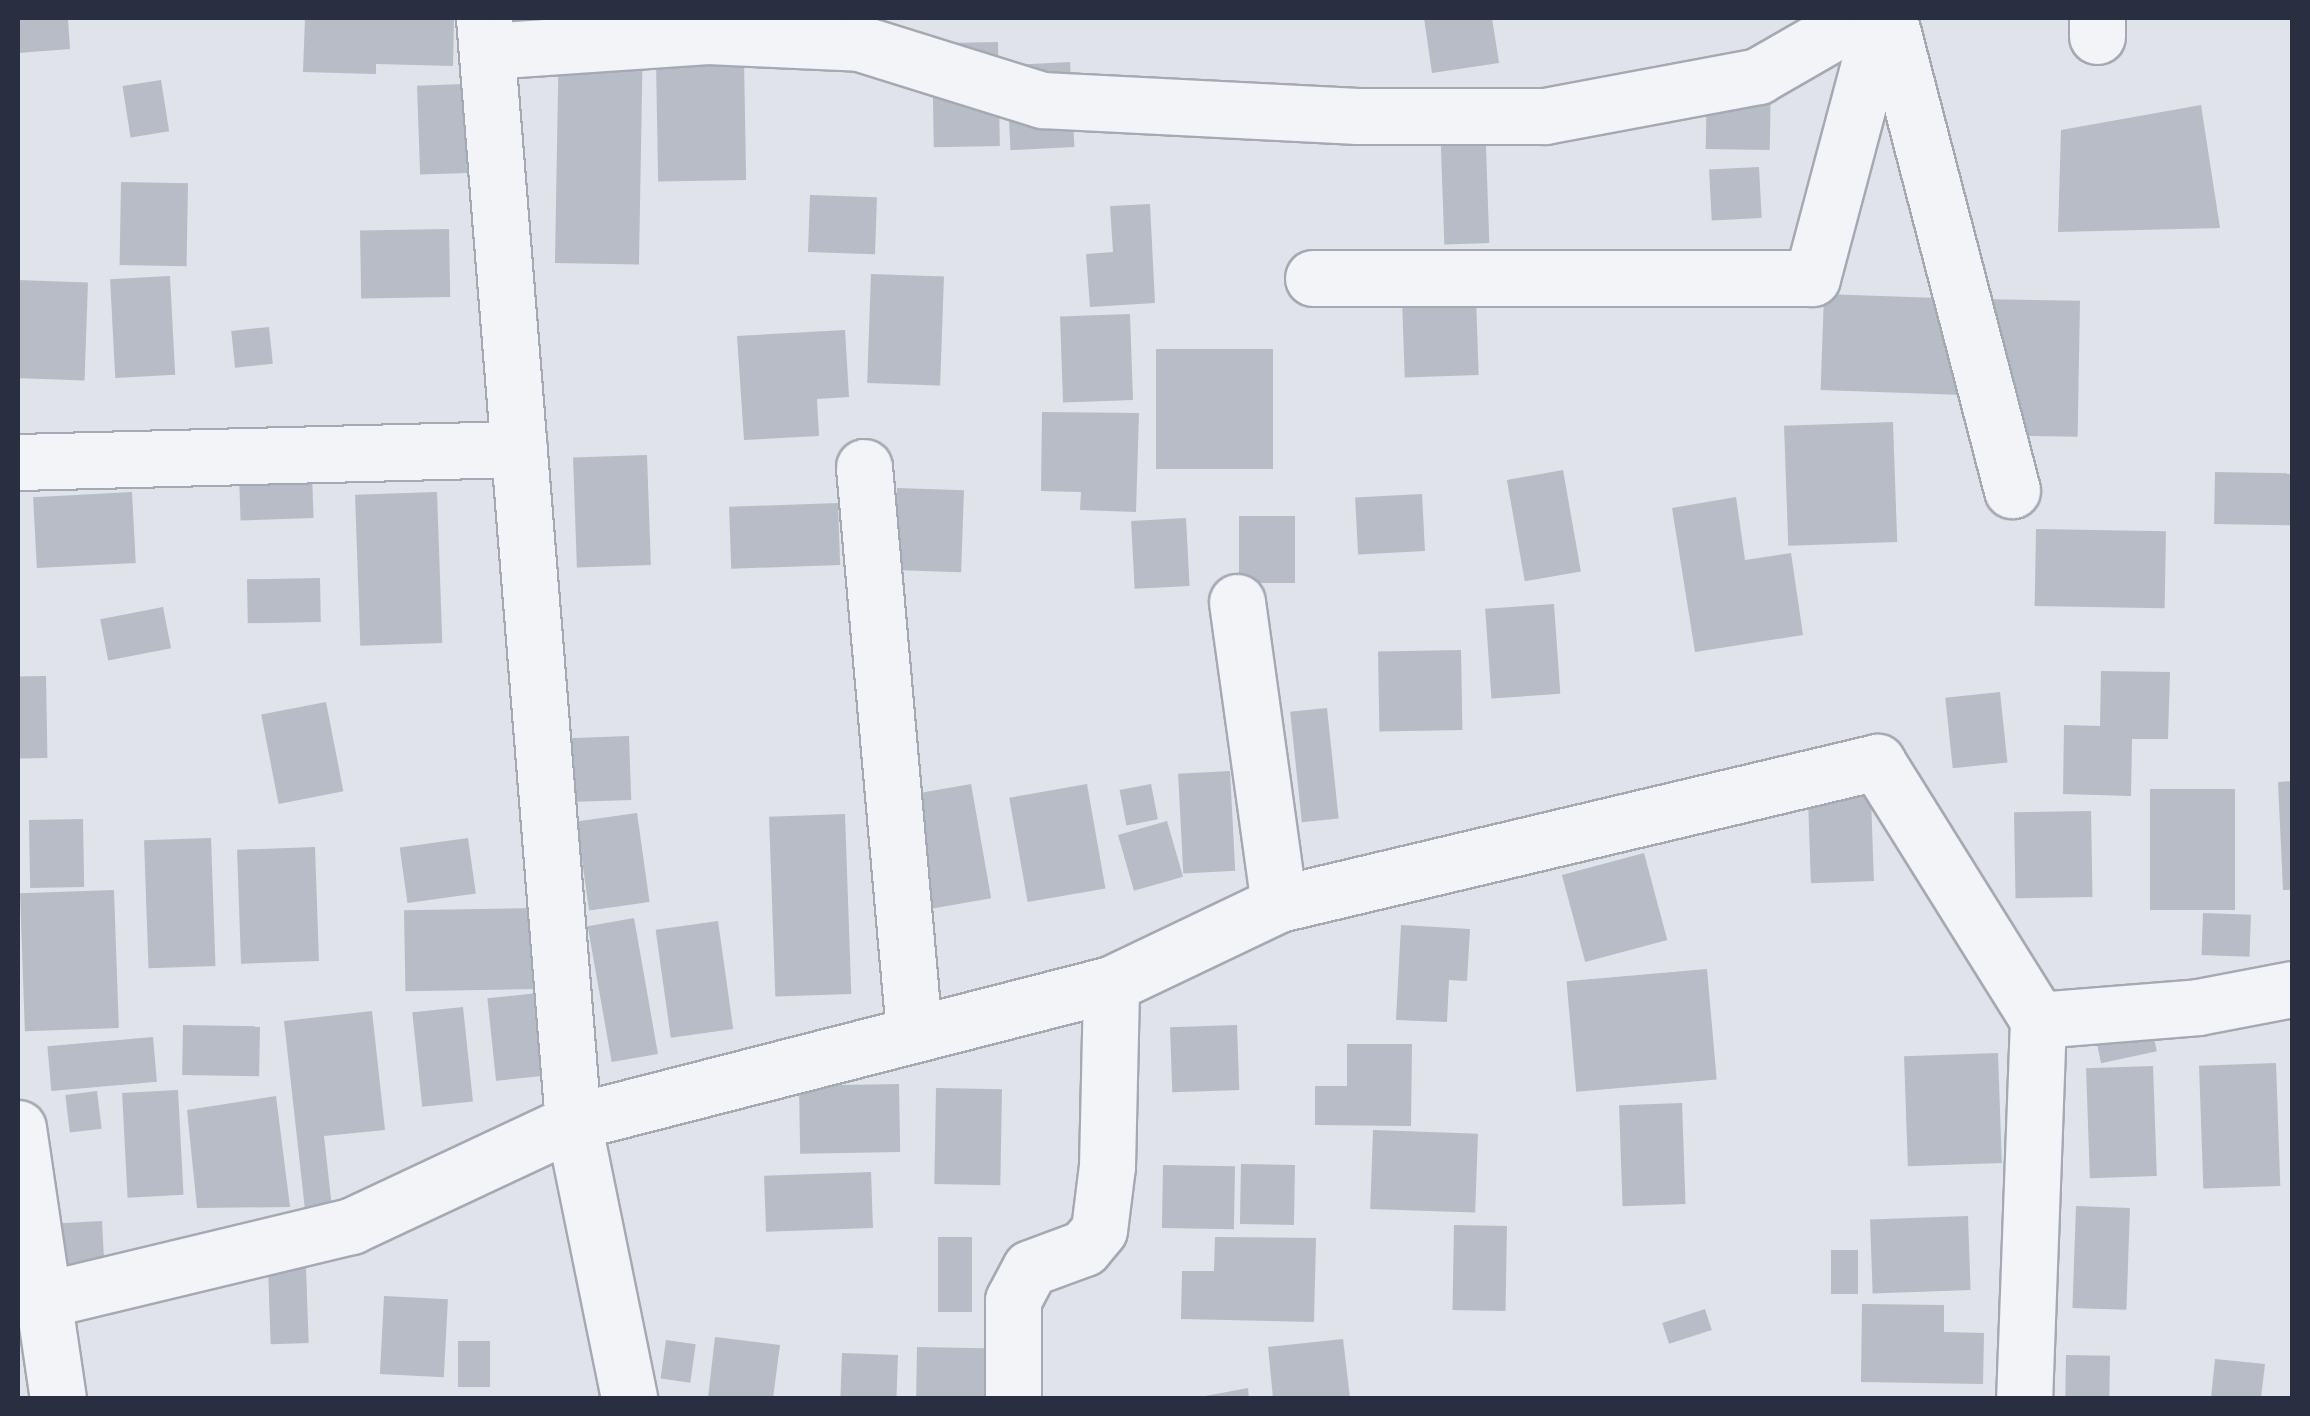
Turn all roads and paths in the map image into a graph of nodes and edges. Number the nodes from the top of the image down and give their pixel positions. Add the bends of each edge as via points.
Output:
1 (1859, 18) edge
2 (1881, 18) edge
3 (1889, 18) edge
4 (485, 34) edge
5 (1313, 278) dead end
6 (519, 450) junction
7 (18, 462) edge
8 (864, 467) dead end
9 (2012, 490) dead end
10 (1237, 602) dead end
11 (1279, 904) junction
12 (1111, 984) junction
13 (2292, 988) edge
14 (2038, 1020) junction
15 (914, 1032) junction
16 (574, 1122) junction
17 (18, 1128) edge
18 (33, 1276) edge
19 (58, 1398) edge
20 (629, 1398) edge
21 (1013, 1398) edge
22 (2024, 1398) edge

1 - 4 street via 1758,76 1545,116 1358,116 1042,100 859,43
2 - 5 street via 1812,278
3 - 9 street
4 - 6 street
6 - 7 street
6 - 16 street
8 - 15 street
10 - 11 street
11 - 12 street
11 - 14 street via 1877,762
12 - 15 street
12 - 21 street via 1107,1166 1098,1230 1084,1248 1030,1268 1012,1300
13 - 14 street via 2198,1006
14 - 22 street
15 - 16 street
16 - 18 street via 351,1226
16 - 20 street
17 - 18 street
18 - 19 street

